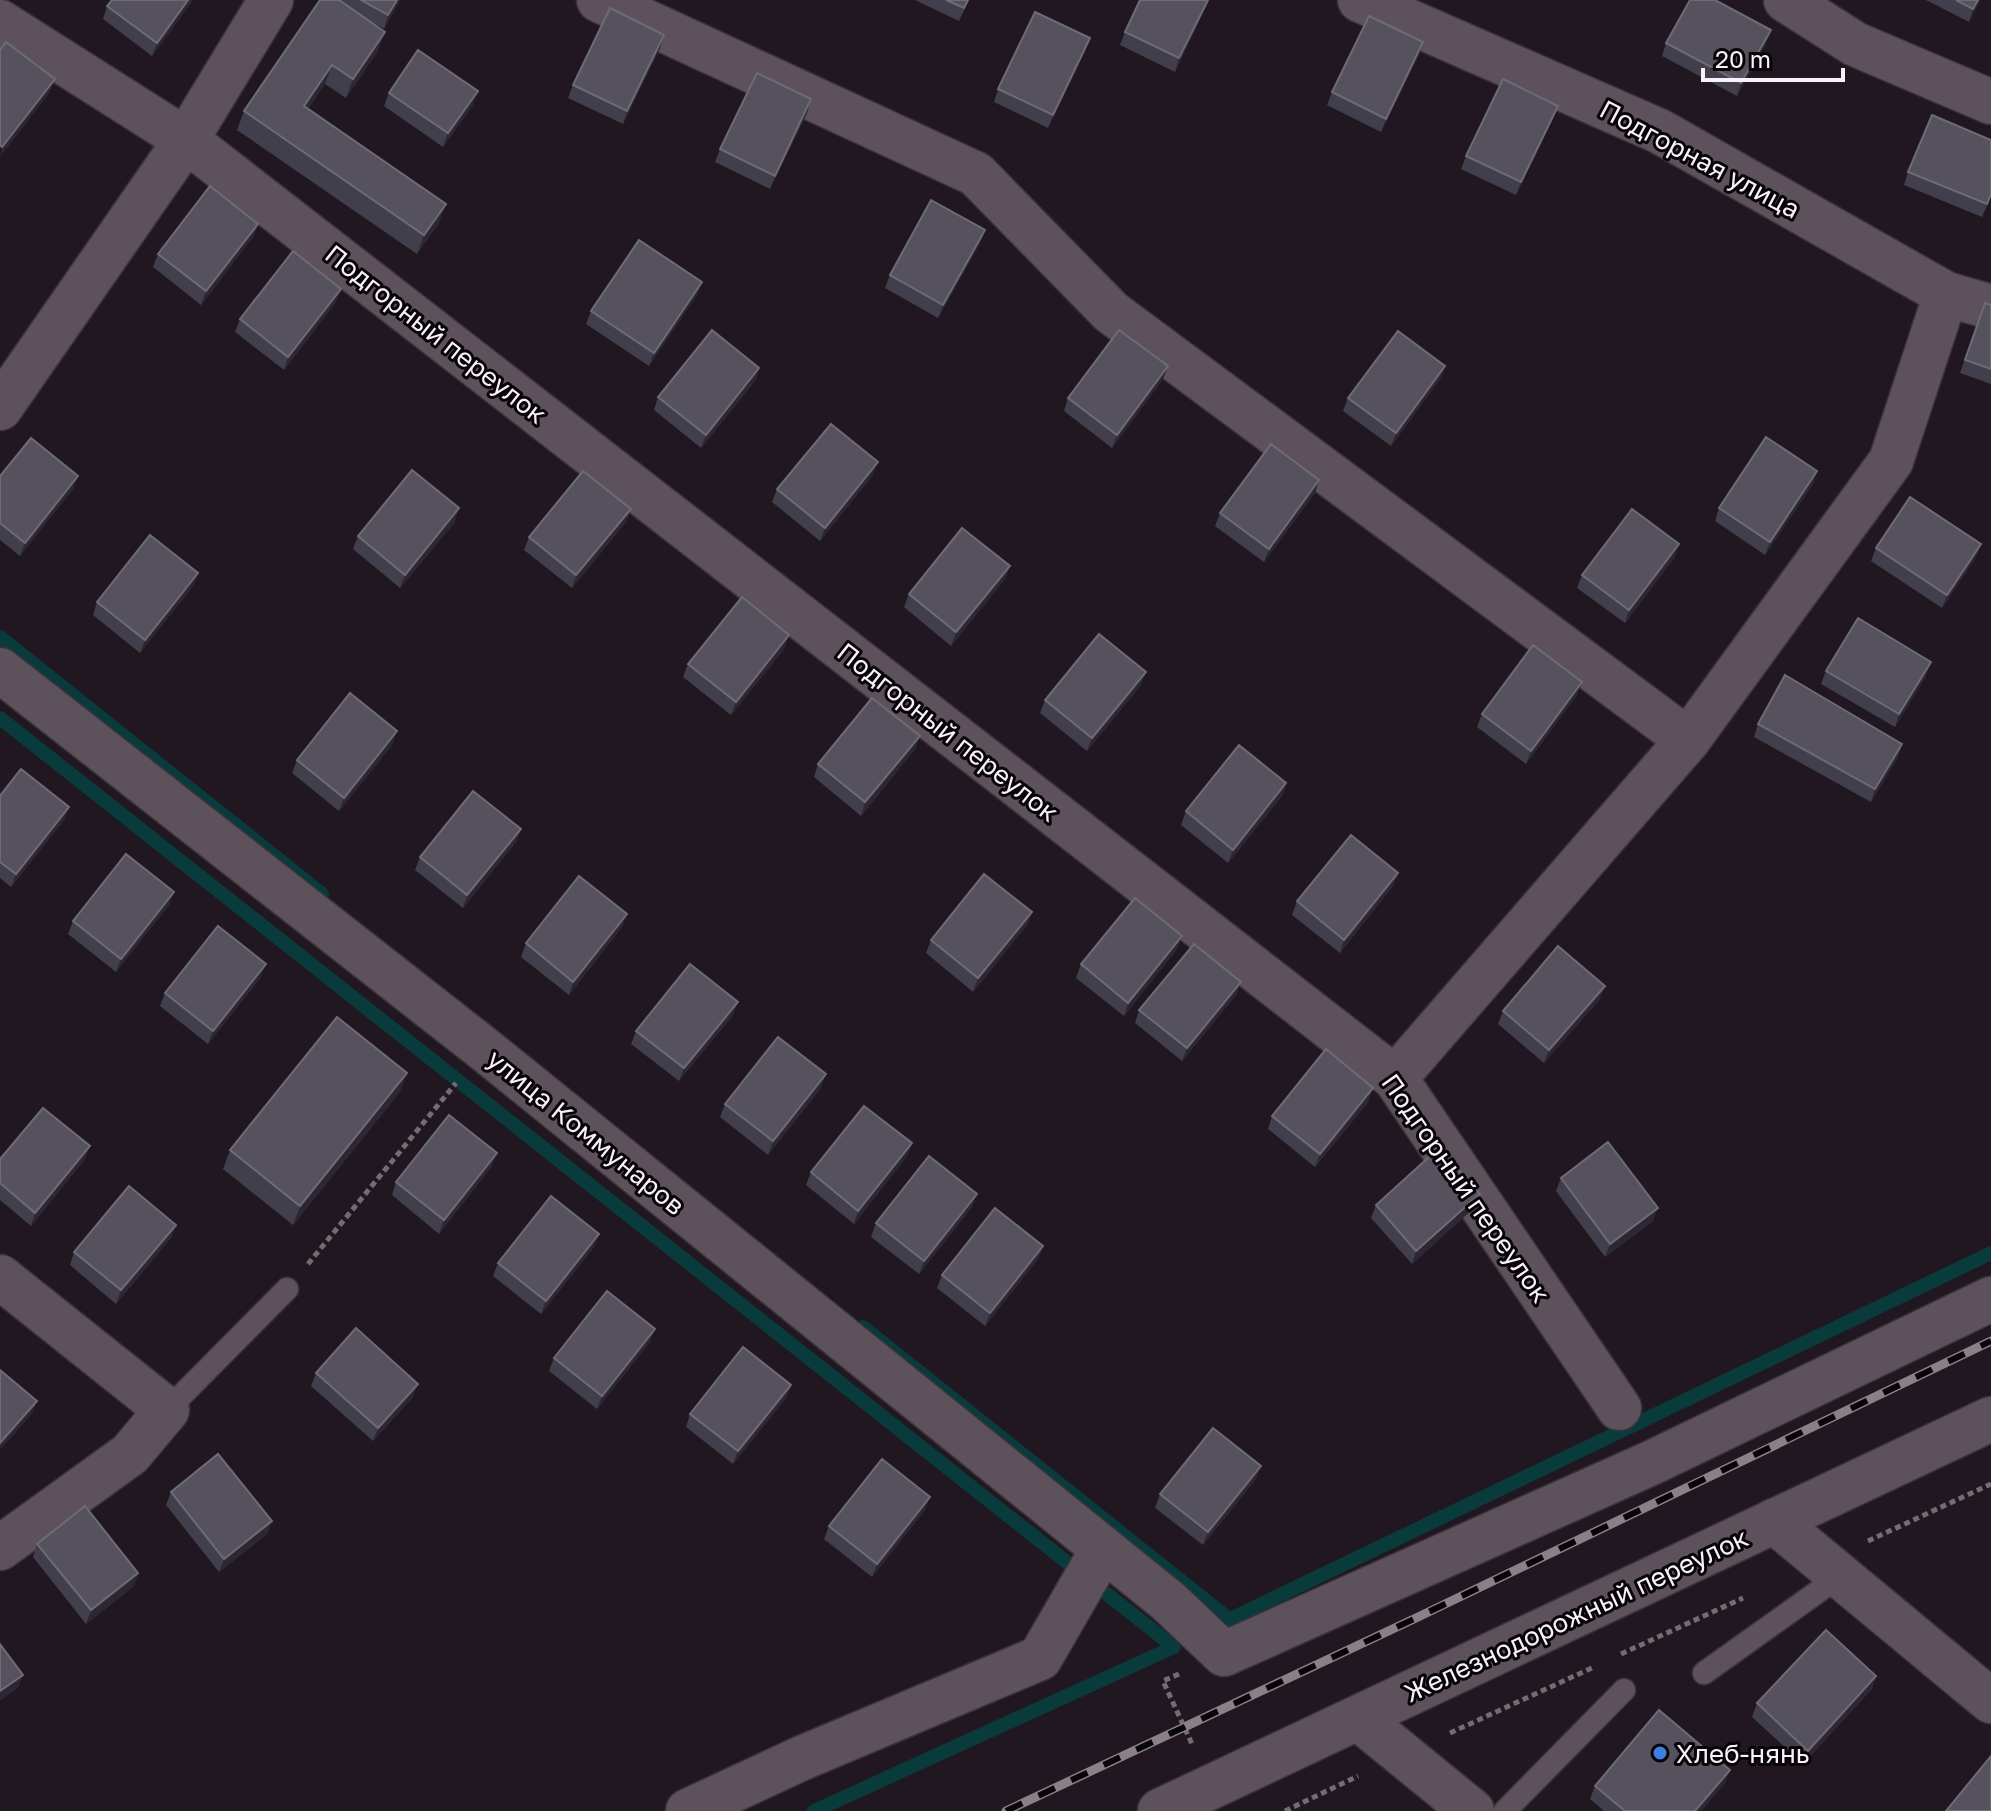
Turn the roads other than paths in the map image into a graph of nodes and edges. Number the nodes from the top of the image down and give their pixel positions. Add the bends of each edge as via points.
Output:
1 (271, 0) edge
2 (599, 0) edge
3 (1360, 0) edge
4 (1786, 0) edge
5 (0, 22) edge
6 (1991, 102) edge
7 (186, 140) junction
8 (1946, 294) junction
9 (1991, 307) edge
10 (0, 408) edge
11 (0, 670) edge
12 (1688, 740) junction
13 (1395, 1078) junction
14 (0, 1277) edge
15 (287, 1289) road end
16 (1991, 1299) edge
17 (1619, 1408) dead end
18 (167, 1410) junction
19 (1991, 1419) edge
20 (1774, 1521) junction
21 (0, 1548) edge
22 (1103, 1549) junction
23 (1832, 1569) junction
24 (1704, 1673) dead end
25 (1624, 1690) dead end
26 (1991, 1701) edge
27 (1358, 1718) junction
28 (688, 1811) edge
29 (1160, 1811) edge
30 (1472, 1811) edge
31 (1505, 1811) edge

1 - 7 street
2 - 12 street via 976,174 1111,312
3 - 8 street, Подгорная улица via 1659,131
4 - 6 street via 1855,44
5 - 7 street, Подгорный переулок
7 - 10 street
7 - 13 street, Подгорный переулок
8 - 9 street, Подгорная улица
8 - 12 street via 1891,461
11 - 22 street, улица Коммунаров via 484,1049
12 - 13 street
13 - 17 street, Подгорный переулок
14 - 18 street
15 - 18 lane
16 - 22 street, улица Коммунаров via 1651,1463 1224,1654
18 - 21 street via 130,1454
19 - 20 street, Железнодорожный переулок
20 - 23 street
20 - 27 street, Железнодорожный переулок
22 - 28 street via 1040,1658
23 - 24 lane
23 - 26 street
25 - 31 lane
27 - 29 street, Железнодорожный переулок
27 - 30 street

